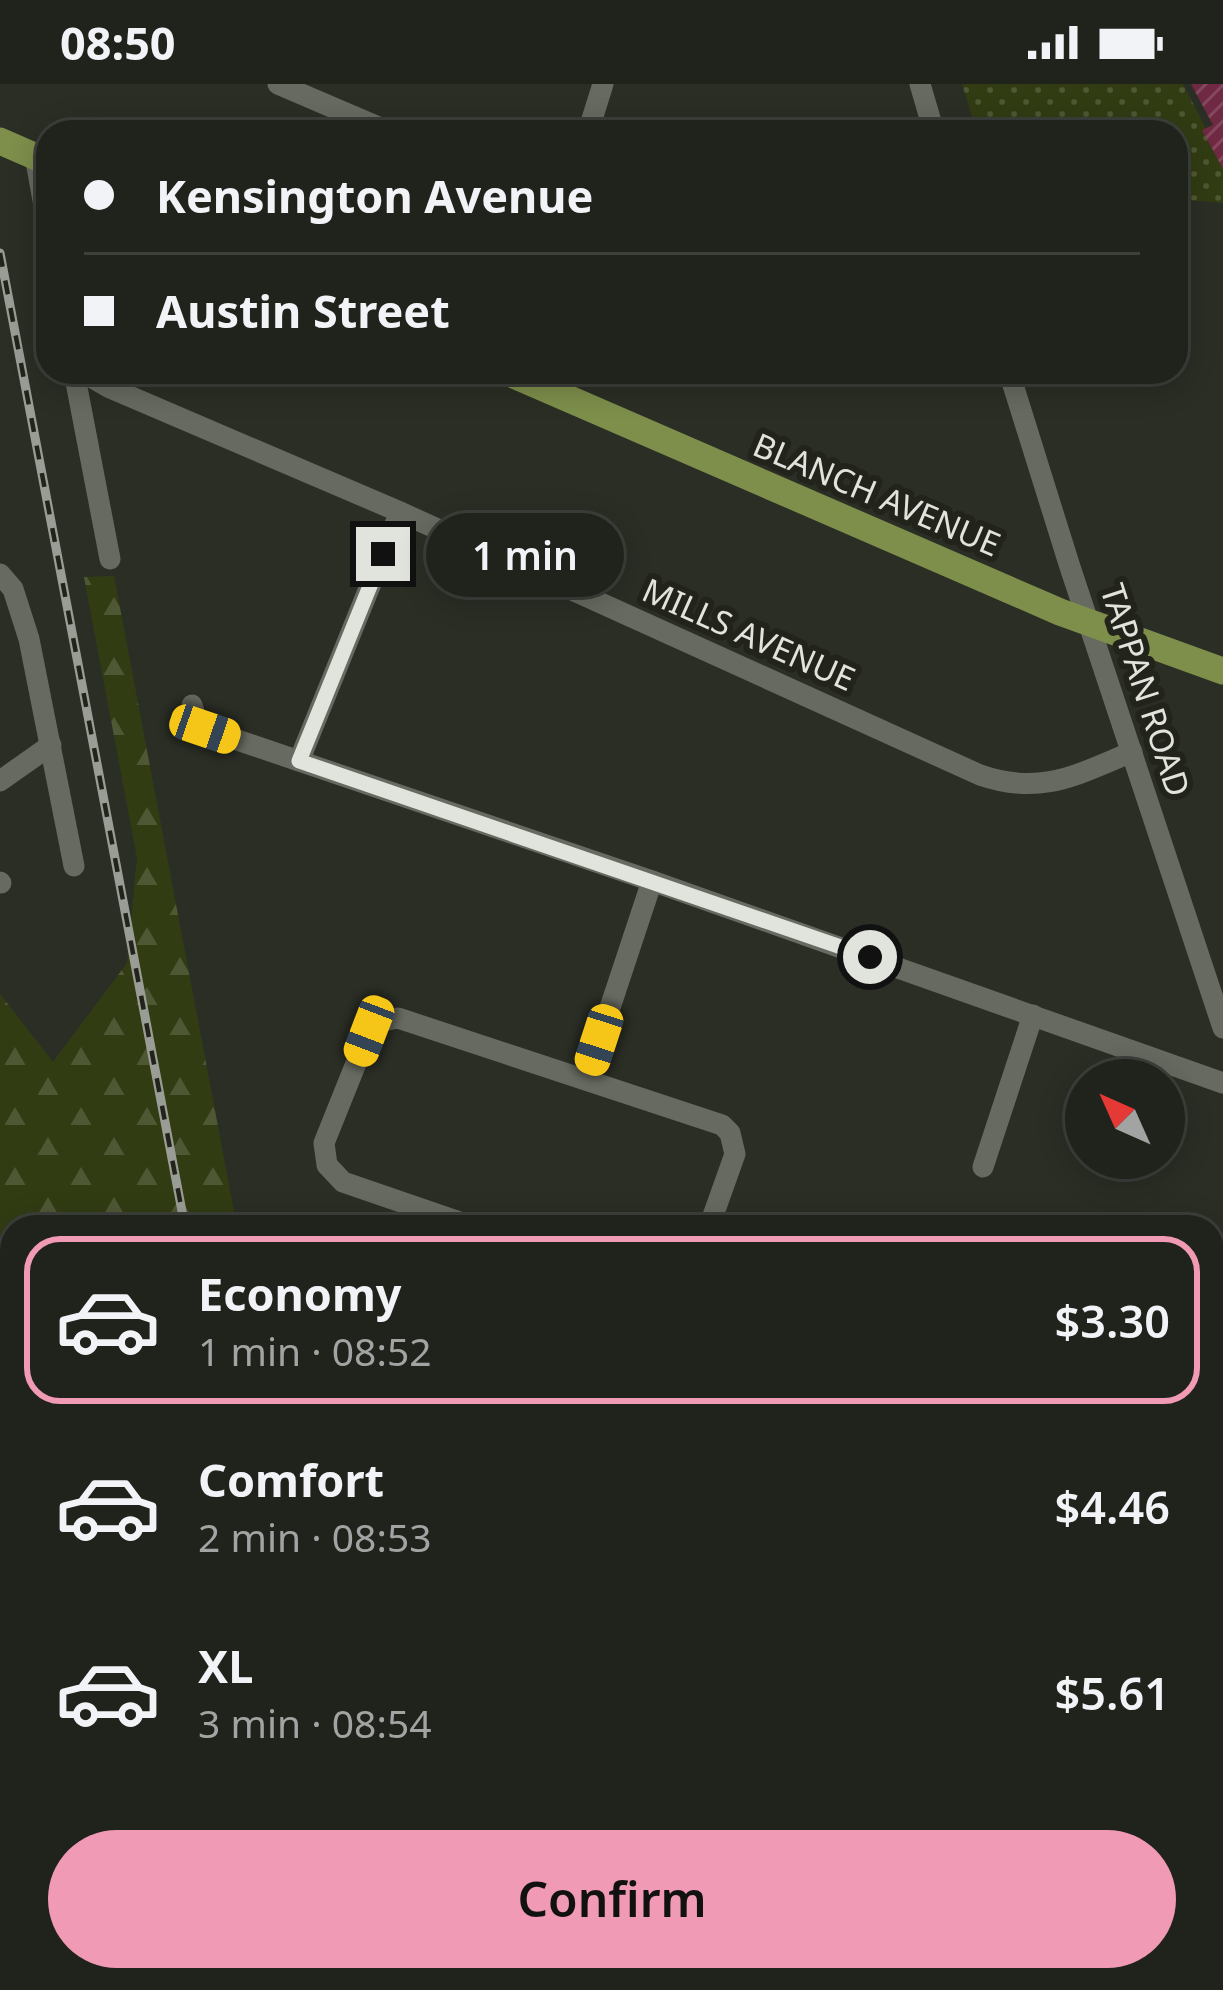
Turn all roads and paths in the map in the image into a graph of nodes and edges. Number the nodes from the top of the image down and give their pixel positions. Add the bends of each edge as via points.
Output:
1 (278, 84) edge
2 (603, 84) edge
3 (920, 84) edge
4 (362, 120) edge
5 (592, 120) edge
6 (930, 120) edge
7 (0, 141) edge
8 (36, 156) edge
9 (80, 384) edge
10 (102, 384) edge
11 (535, 384) edge
12 (1013, 384) edge
13 (400, 512) junction
14 (110, 559) dead end
15 (0, 574) edge
16 (1089, 622) junction
17 (1223, 671) edge
18 (192, 705) dead end
19 (51, 745) junction
20 (1132, 752) junction
21 (299, 761) junction
22 (0, 781) edge
23 (74, 866) dead end
24 (652, 881) junction
25 (1033, 1015) junction
26 (1223, 1028) edge
27 (586, 1080) junction
28 (1223, 1083) edge
29 (983, 1167) dead end
30 (439, 1215) edge
31 (713, 1215) edge

1 - 4 street
2 - 5 street
3 - 6 street
7 - 8 main road
9 - 14 street
10 - 13 street, MILLS AVENUE
11 - 16 main road, BLANCH AVENUE
12 - 16 street, TAPPAN ROAD
13 - 20 street, MILLS AVENUE via 1001,782 1061,781
13 - 21 street
15 - 19 street via 14,590 29,639
16 - 17 main road, BLANCH AVENUE
16 - 20 street, TAPPAN ROAD
18 - 21 street via 205,729
19 - 22 street
19 - 23 street
20 - 26 street, TAPPAN ROAD
21 - 24 street
24 - 25 street
24 - 27 street
25 - 28 street
25 - 29 street
27 - 30 street via 398,1018 377,1022 324,1143 327,1165 343,1182
27 - 31 street via 730,1133 735,1154

